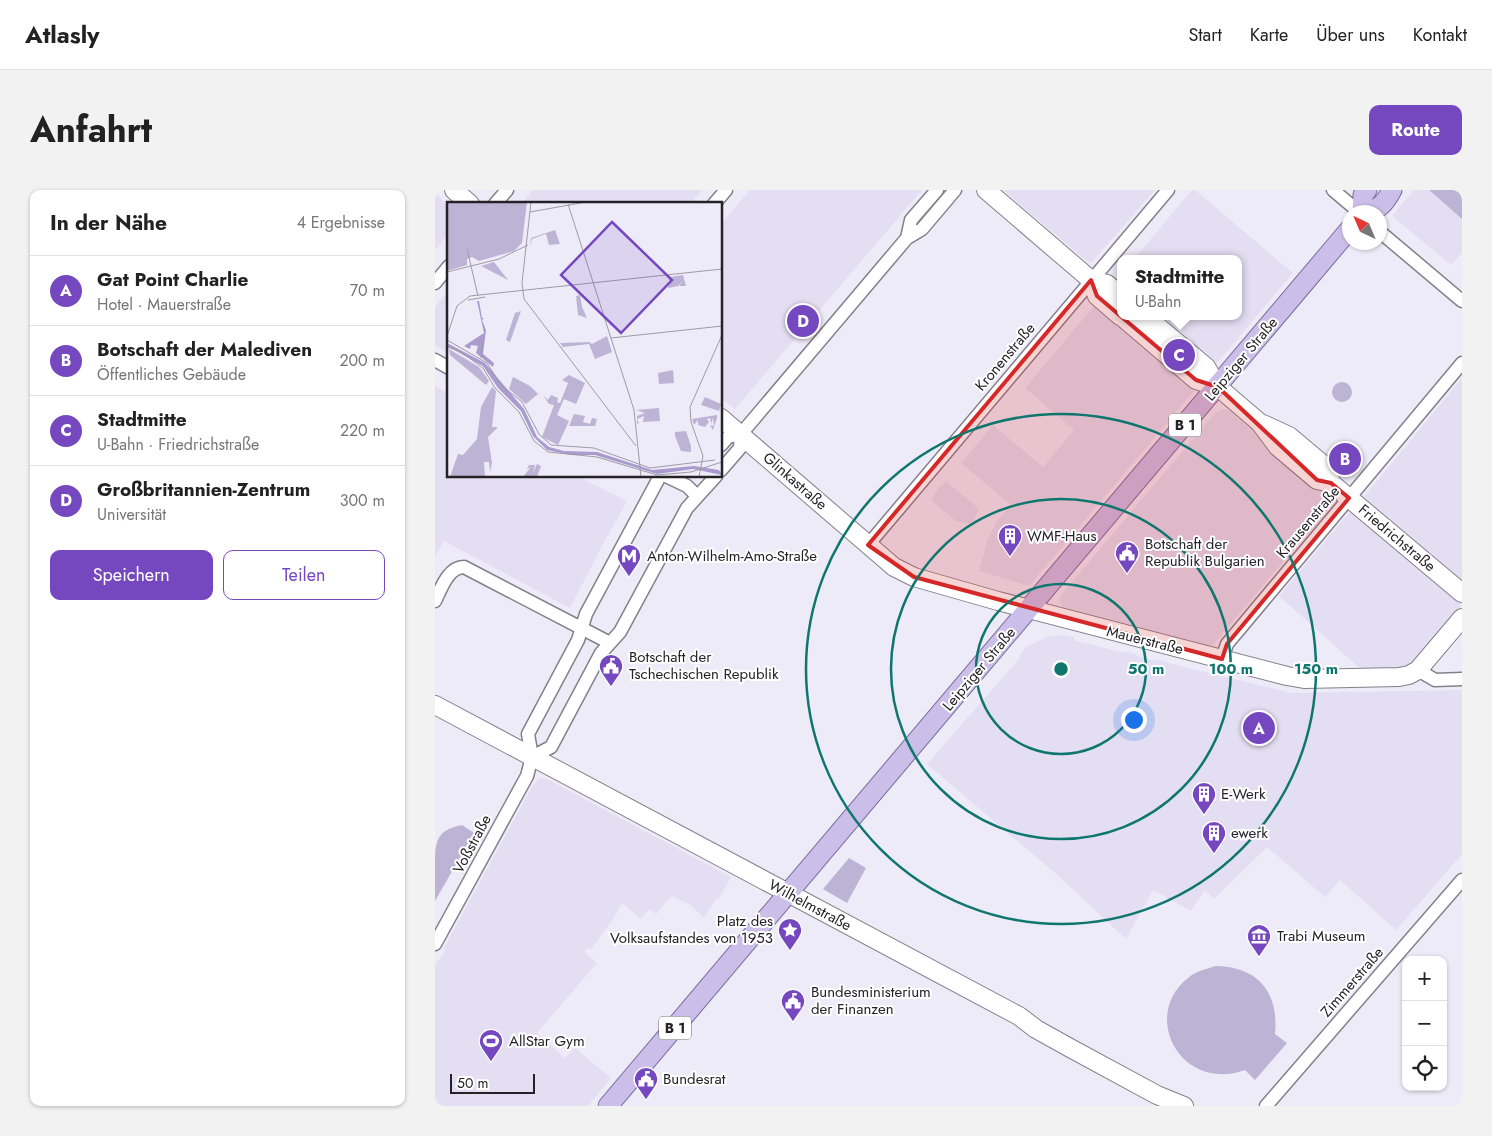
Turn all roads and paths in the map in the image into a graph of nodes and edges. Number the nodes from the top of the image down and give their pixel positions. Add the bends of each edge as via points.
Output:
1 (453, 190) edge
2 (507, 190) edge
3 (726, 190) edge
4 (937, 190) edge
5 (955, 190) edge
6 (986, 190) edge
7 (1167, 190) edge
8 (1333, 190) edge
9 (1367, 190) edge
10 (1392, 190) edge
11 (468, 202) edge
12 (497, 202) edge
13 (716, 202) edge
14 (1351, 205) edge
15 (1361, 205) edge
16 (1383, 205) edge
17 (907, 238) junction
18 (1342, 238) edge
19 (1387, 238) edge
20 (447, 268) edge
21 (1091, 280) junction
22 (435, 283) edge
23 (1117, 292) edge
24 (1462, 301) edge
25 (1117, 313) edge
26 (1126, 320) edge
27 (1150, 320) edge
28 (435, 360) edge
29 (1462, 363) edge
30 (447, 367) edge
31 (1218, 387) junction
32 (723, 420) edge
33 (741, 434) junction
34 (723, 443) edge
35 (723, 468) edge
36 (659, 478) edge
37 (676, 478) edge
38 (714, 478) edge
39 (691, 481) edge
40 (697, 496) junction
41 (1349, 498) junction
42 (868, 545) junction
43 (1462, 594) edge
44 (435, 601) edge
45 (1029, 610) junction
46 (1462, 618) edge
47 (581, 629) junction
48 (610, 643) junction
49 (1222, 660) junction
50 (1418, 670) junction
51 (1462, 679) edge
52 (435, 705) edge
53 (532, 757) junction
54 (1462, 880) edge
55 (789, 894) junction
56 (435, 944) edge
57 (608, 1106) edge
58 (1184, 1106) edge
59 (1266, 1106) edge

1 - 11 street
2 - 12 street
3 - 13 street
4 - 17 street via 911,220
5 - 17 street via 922,229
6 - 21 street, Friedrichstraße
7 - 21 street, Kronenstraße
8 - 14 street
9 - 15 main road
10 - 16 main road
17 - 33 street
18 - 31 main road, Leipziger Straße / B 1
19 - 24 street
20 - 22 street
21 - 23 street, Friedrichstraße via 1107,284
21 - 25 street, Friedrichstraße via 1097,296
21 - 42 street, Kronenstraße
26 - 31 street, Friedrichstraße via 1196,380
27 - 31 street, Friedrichstraße via 1206,368
28 - 30 street
29 - 41 street, Krausenstraße
31 - 41 street, Friedrichstraße via 1260,423 1278,447 1317,480 1331,483
31 - 45 main road, Leipziger Straße / B 1
32 - 33 street, Glinkastraße
33 - 34 street via 728,437
33 - 35 street via 740,448
33 - 42 street, Glinkastraße
36 - 47 street
37 - 39 street
38 - 40 street
39 - 40 street
40 - 48 street via 687,508 620,632
41 - 43 street, Friedrichstraße
41 - 49 street, Krausenstraße via 1227,644
42 - 45 street, Mauerstraße via 894,567 914,577
44 - 47 street via 449,575 463,567
45 - 49 street, Mauerstraße
45 - 55 main road, Leipziger Straße / B 1
46 - 50 street
47 - 48 street
47 - 53 street via 528,734
48 - 53 street via 601,653 551,747
49 - 50 street, Mauerstraße via 1304,679 1399,677
50 - 51 street via 1435,680
52 - 53 street, Wilhelmstraße
53 - 55 street, Wilhelmstraße
53 - 56 street, Voßstraße via 523,784
54 - 59 street, Zimmerstraße
55 - 57 main road, Leipziger Straße / B 1
55 - 58 street, Wilhelmstraße via 1019,1016 1138,1085

